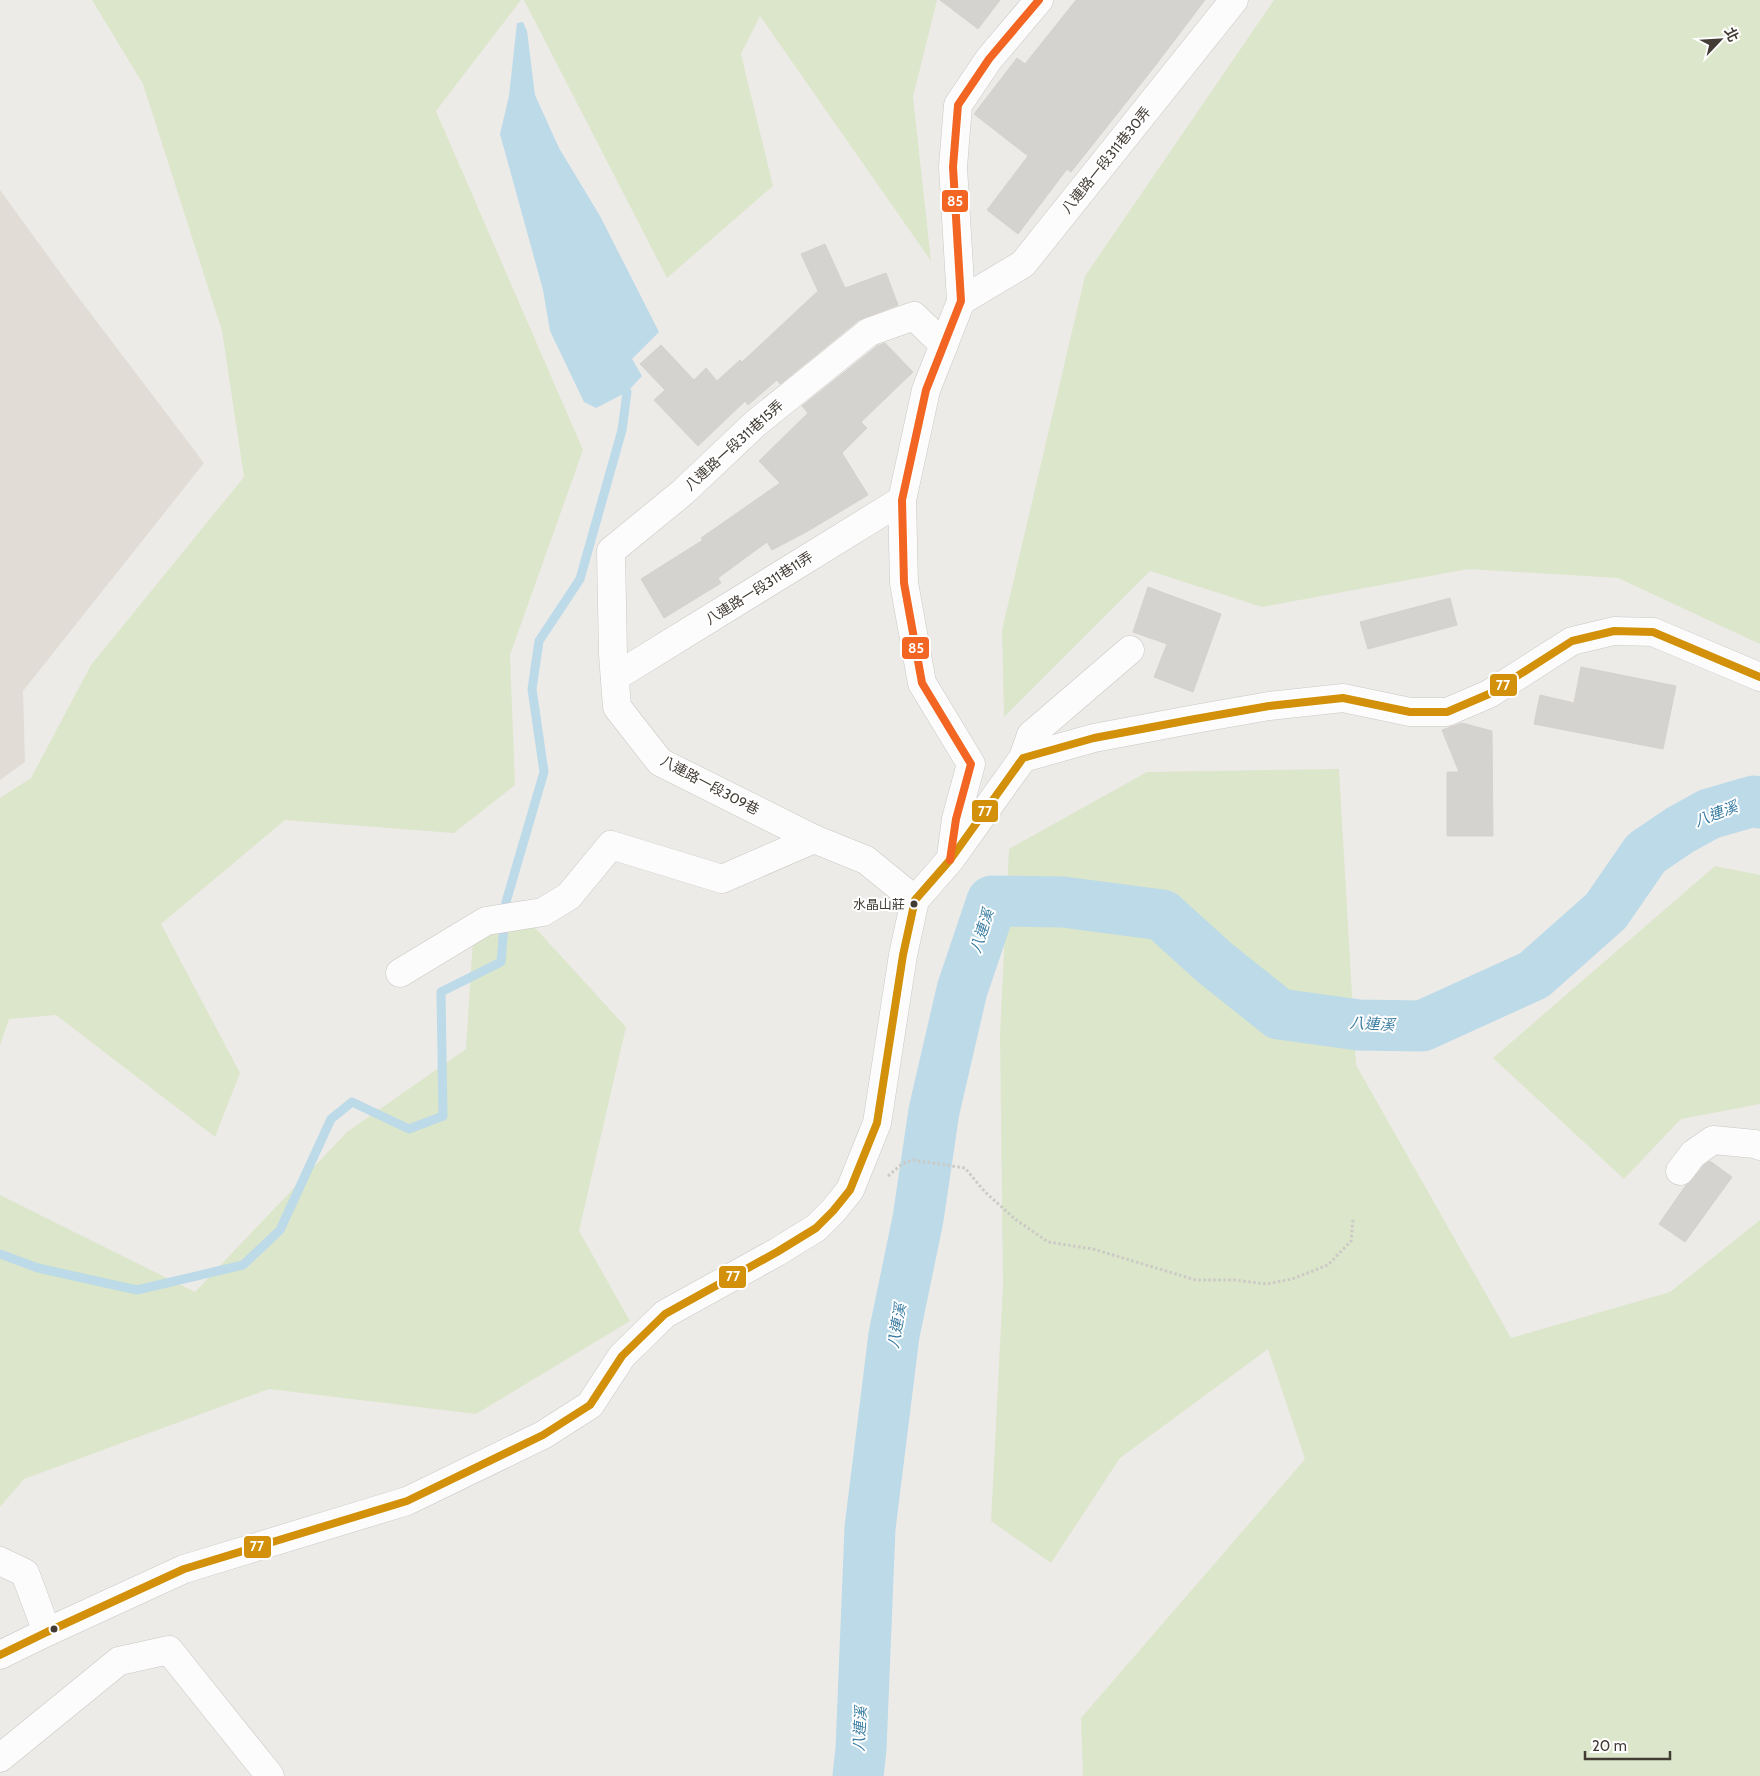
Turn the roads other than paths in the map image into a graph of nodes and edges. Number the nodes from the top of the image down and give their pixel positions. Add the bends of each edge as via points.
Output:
1 (1040, 0) edge
2 (1234, 0) edge
3 (961, 301) junction
4 (944, 345) junction
5 (902, 500) junction
6 (1130, 650) dead end
7 (614, 666) junction
8 (1760, 677) edge
9 (1023, 758) junction
10 (814, 839) junction
11 (950, 860) junction
12 (914, 900) junction
13 (400, 973) dead end
14 (1760, 1146) edge
15 (1680, 1171) dead end
16 (0, 1561) edge
17 (46, 1632) junction
18 (0, 1655) edge
19 (0, 1758) edge
20 (270, 1776) edge

1 - 3 street via 989,59 958,105 953,167
2 - 3 street, 八連路一段311巷30弄 via 1023,264
3 - 4 street
4 - 5 street via 926,390
4 - 7 street, 八連路一段311巷15弄 via 914,316 869,332 756,422 683,492 612,550
5 - 7 street, 八連路一段311巷11弄
5 - 11 street via 904,583 922,683 971,764 956,819
6 - 9 street via 1031,735
7 - 10 street, 八連路一段309巷 via 617,708 660,762
8 - 9 street via 1653,632 1614,631 1572,641 1489,694 1447,712 1410,712 1343,698 1269,706 1094,738
9 - 11 street
10 - 12 street, 八連路一段309巷 via 866,860
10 - 13 street via 722,879 611,845 569,896 543,912 486,921
11 - 12 street
12 - 17 street via 877,1123 850,1190 816,1228 665,1314 622,1356 590,1405 544,1435 407,1501 184,1569
14 - 15 street via 1713,1140 1693,1154
16 - 17 street via 25,1573
17 - 18 street
19 - 20 street via 119,1661 169,1650

